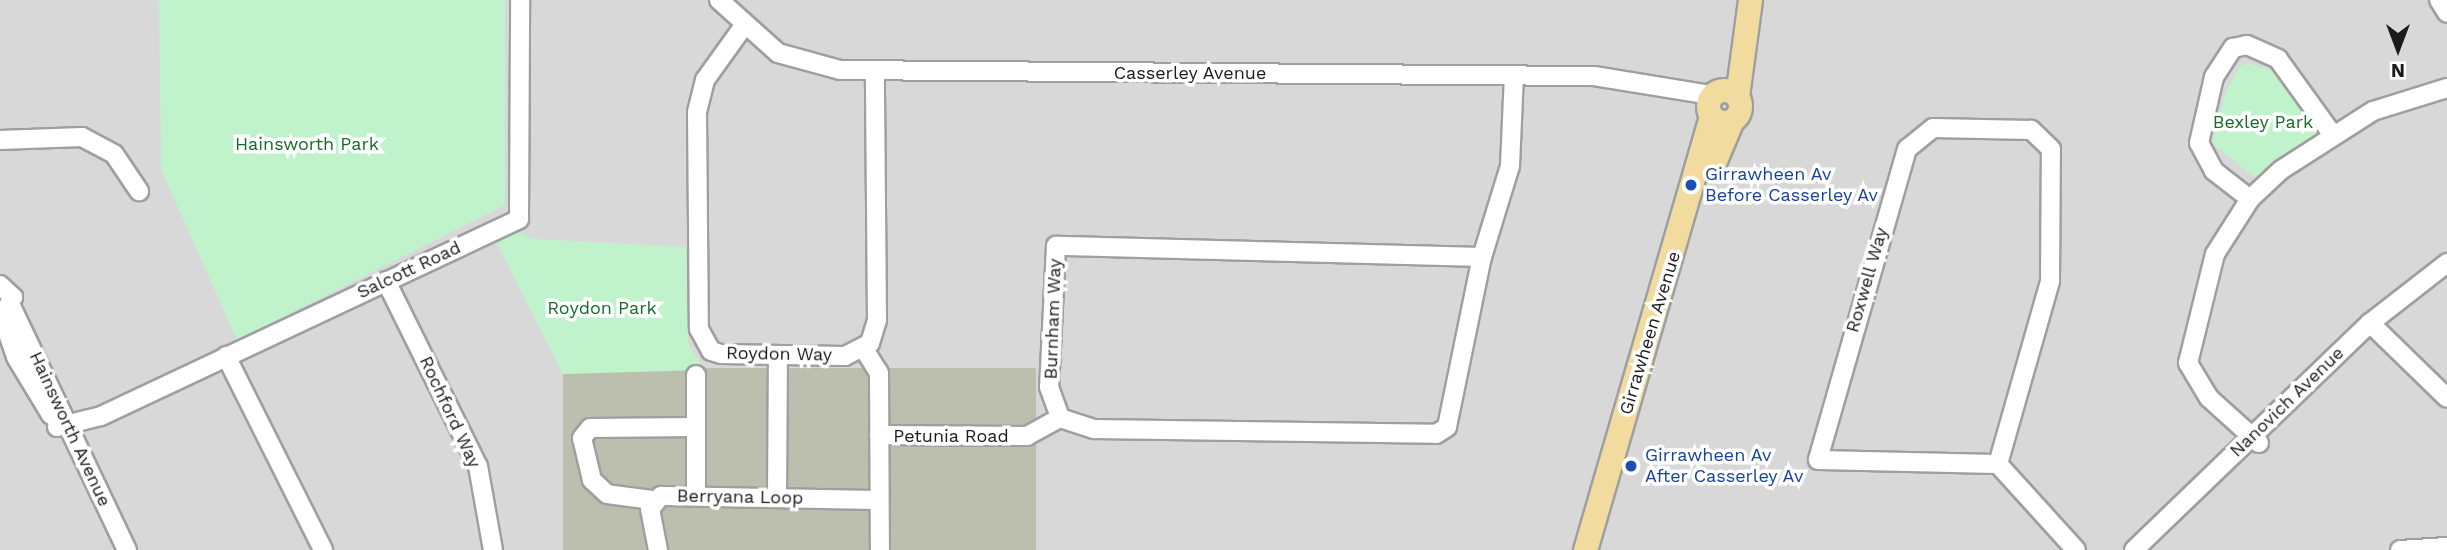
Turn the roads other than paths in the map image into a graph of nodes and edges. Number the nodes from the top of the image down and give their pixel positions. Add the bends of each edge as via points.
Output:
1 (520, 0) edge
2 (719, 0) edge
3 (1738, 0) edge
4 (1750, 0) edge
5 (2439, 0) edge
6 (2447, 13) edge
7 (743, 26) junction
8 (874, 71) junction
9 (1514, 76) junction
10 (2447, 88) edge
11 (1716, 107) junction
12 (2332, 134) junction
13 (0, 140) edge
14 (139, 191) dead end
15 (2250, 199) junction
16 (1482, 257) junction
17 (2447, 263) edge
18 (2447, 276) edge
19 (386, 281) junction
20 (0, 285) edge
21 (5, 313) edge
22 (2374, 327) junction
23 (864, 349) junction
24 (226, 356) junction
25 (778, 356) junction
26 (696, 375) dead end
27 (2447, 398) edge
28 (1060, 418) junction
29 (696, 427) junction
30 (65, 431) junction
31 (879, 435) junction
32 (2255, 440) junction
33 (1998, 464) junction
34 (696, 492) junction
35 (777, 495) junction
36 (652, 500) junction
37 (879, 500) junction
38 (2447, 547) edge
39 (116, 550) edge
40 (127, 550) edge
41 (323, 550) edge
42 (494, 550) edge
43 (658, 550) edge
44 (880, 550) edge
45 (1585, 550) edge
46 (1601, 550) edge
47 (2077, 550) edge
48 (2134, 550) edge
49 (2148, 550) edge
50 (2400, 550) edge

1 - 19 street, Salcott Road via 519,219
2 - 7 street, Casserley Avenue
3 - 11 main road, Girrawheen Avenue
4 - 11 main road via 1737,96 1725,89
5 - 6 street
7 - 8 street, Casserley Avenue via 795,61
7 - 25 street, Roydon Way via 699,94 699,329 711,351
8 - 9 street, Casserley Avenue
8 - 23 street via 877,320
9 - 11 street, Casserley Avenue via 1616,78
9 - 16 street via 1510,166
10 - 12 street via 2373,111
11 - 45 main road, Girrawheen Avenue
11 - 46 main road, Girrawheen Avenue via 1712,167
12 - 15 street
12 - 15 street via 2278,59 2247,45 2233,48 2214,77 2199,143 2214,171
13 - 14 street via 82,137 114,154
15 - 32 street via 2215,254 2188,363 2209,398
16 - 28 street via 1447,427 1436,434 1094,429
16 - 28 street, Burnham Way via 1056,246 1049,387
17 - 22 street, Nanovich Avenue
18 - 22 street, Nanovich Avenue
19 - 24 street, Salcott Road
19 - 42 street, Rochford Way via 478,466
20 - 21 street, Hainsworth Avenue via 11,292
21 - 30 street, Hainsworth Avenue via 11,348
22 - 27 street
22 - 32 street, Nanovich Avenue
23 - 25 street, Roydon Way via 845,356
23 - 31 street via 879,373
24 - 30 street, Salcott Road
24 - 41 street
25 - 35 street
26 - 29 street
28 - 31 street, Petunia Road via 1027,436
29 - 34 street
29 - 36 street via 590,428 582,438 592,480 607,494
30 - 39 street, Hainsworth Avenue
30 - 40 street, Hainsworth Avenue
31 - 37 street
32 - 48 street, Nanovich Avenue
32 - 49 street, Nanovich Avenue
33 - 33 street, Roxwell Way via 2050,281 2051,149 2031,130 1933,128 1907,149 1818,460
33 - 47 street
34 - 35 street, Berryana Loop
34 - 36 street, Berryana Loop
35 - 37 street, Berryana Loop
36 - 43 street, Berryana Loop
37 - 44 street
38 - 50 street

